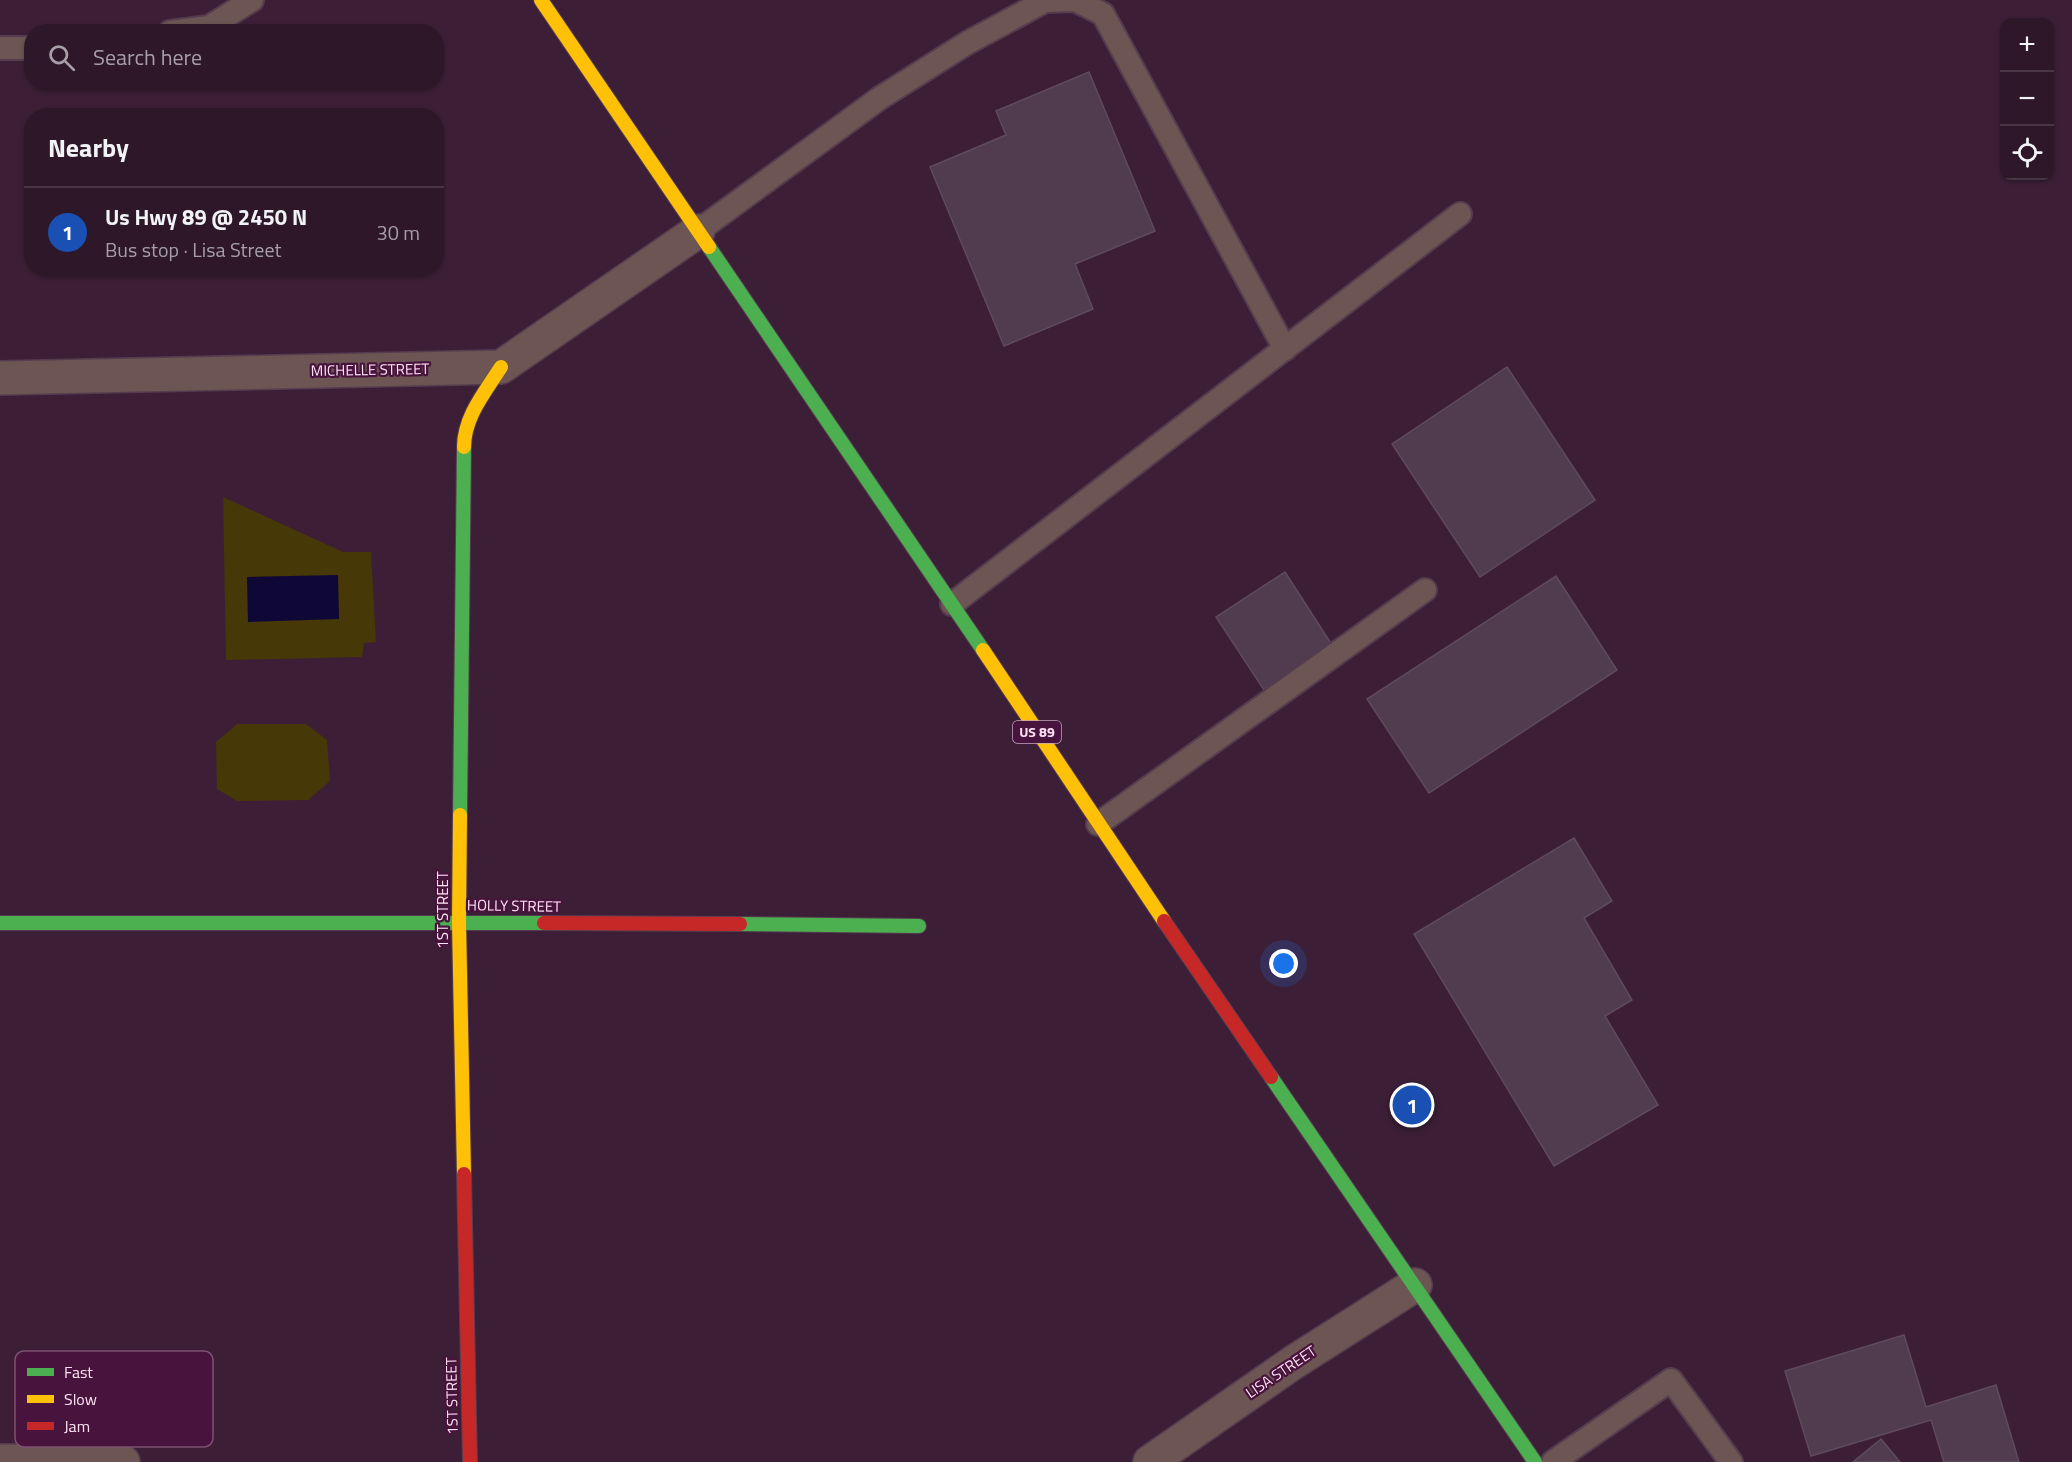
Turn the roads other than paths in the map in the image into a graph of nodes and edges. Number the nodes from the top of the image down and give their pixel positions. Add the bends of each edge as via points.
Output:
1 (252, 0) edge
2 (541, 0) edge
3 (213, 24) edge
4 (0, 48) edge
5 (24, 48) edge
6 (1460, 214) dead end
7 (698, 231) junction
8 (1284, 349) junction
9 (501, 367) junction
10 (0, 378) edge
11 (1425, 590) dead end
12 (952, 604) junction
13 (1098, 824) junction
14 (459, 922) junction
15 (0, 923) edge
16 (919, 926) dead end
17 (1415, 1285) junction
18 (0, 1461) edge
19 (123, 1462) edge
20 (470, 1462) edge
21 (1150, 1462) edge
22 (1535, 1462) edge
23 (1553, 1462) edge
24 (1731, 1462) edge

1 - 3 lane
2 - 7 street, US 89
4 - 5 lane
6 - 8 lane
7 - 8 lane via 880,98 967,44 1045,1 1075,0 1103,14
7 - 9 street
7 - 12 street, US 89
8 - 12 lane
9 - 10 street, MICHELLE STREET
9 - 14 street, 1ST STREET via 464,434
11 - 13 lane
12 - 13 street, US 89
13 - 17 street, US 89
14 - 15 street, HOLLY STREET
14 - 16 street, HOLLY STREET
14 - 20 street, 1ST STREET
17 - 21 street, LISA STREET via 1294,1362
17 - 22 street, US 89
18 - 19 street
23 - 24 lane via 1671,1380

